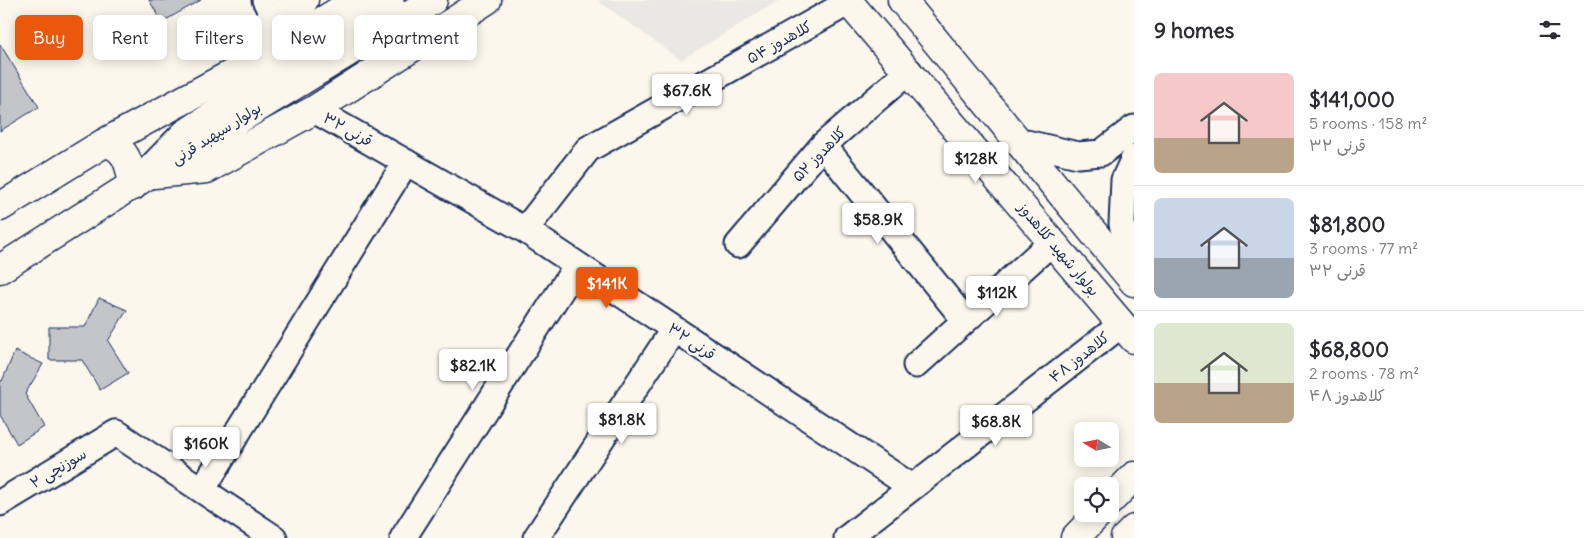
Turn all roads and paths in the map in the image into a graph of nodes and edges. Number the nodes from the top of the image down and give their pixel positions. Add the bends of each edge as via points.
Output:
1 (304, 0) edge
2 (357, 0) edge
3 (391, 0) edge
4 (433, 0) edge
5 (487, 0) edge
6 (902, 0) edge
7 (848, 1) edge
8 (270, 9) edge
9 (265, 56) junction
10 (908, 71) junction
11 (314, 110) junction
12 (1134, 128) edge
13 (1018, 141) junction
14 (104, 143) junction
15 (823, 145) junction
16 (406, 162) junction
17 (1131, 175) edge
18 (140, 180) junction
19 (0, 207) edge
20 (525, 230) junction
21 (1052, 242) junction
22 (738, 245) dead end
23 (578, 265) junction
24 (1134, 268) edge
25 (0, 269) edge
26 (1134, 282) edge
27 (965, 320) junction
28 (674, 329) junction
29 (1128, 332) edge
30 (916, 365) dead end
31 (1134, 476) edge
32 (912, 487) junction
33 (202, 490) junction
34 (1119, 492) edge
35 (0, 503) edge
36 (1090, 522) edge
37 (1134, 529) edge
38 (274, 538) edge
39 (403, 538) edge
40 (536, 538) edge
41 (847, 538) edge
42 (1075, 538) edge
43 (1125, 538) edge

1 - 8 main road
2 - 9 main road
3 - 18 street via 184,133
4 - 18 main road, بولوار سپهبد قرنی
5 - 11 main road
6 - 13 main road
7 - 10 main road, بولوار شهید کلاهدوز
7 - 20 street, کلاهدوز ۵۴ via 588,149
8 - 9 main road
9 - 14 main road
10 - 15 street, کلاهدوز ۵۲
10 - 21 main road, بولوار شهید کلاهدوز
11 - 16 street, قرنی ۳۲
11 - 18 main road via 207,169
12 - 13 street via 1102,153 1078,155
13 - 26 main road
14 - 18 main road via 117,148 126,158 131,172
14 - 19 main road
15 - 22 street, کلاهدوز ۵۲
15 - 27 street
16 - 20 street, قرنی ۳۲
16 - 33 street
17 - 24 street via 1122,224
18 - 25 main road, بولوار سپهبد قرنی
20 - 23 street, قرنی ۳۲
21 - 27 street
21 - 29 main road, بولوار شهید کلاهدوز
23 - 28 street, قرنی ۳۲
23 - 39 street
27 - 30 street
28 - 32 street, قرنی ۳۲
28 - 40 street
29 - 32 street, کلاهدوز ۴۸
31 - 34 main road
32 - 41 street, کلاهدوز ۴۸
33 - 35 street, سوزنچی ۲ via 116,433
33 - 38 street
36 - 42 main road
37 - 43 main road

